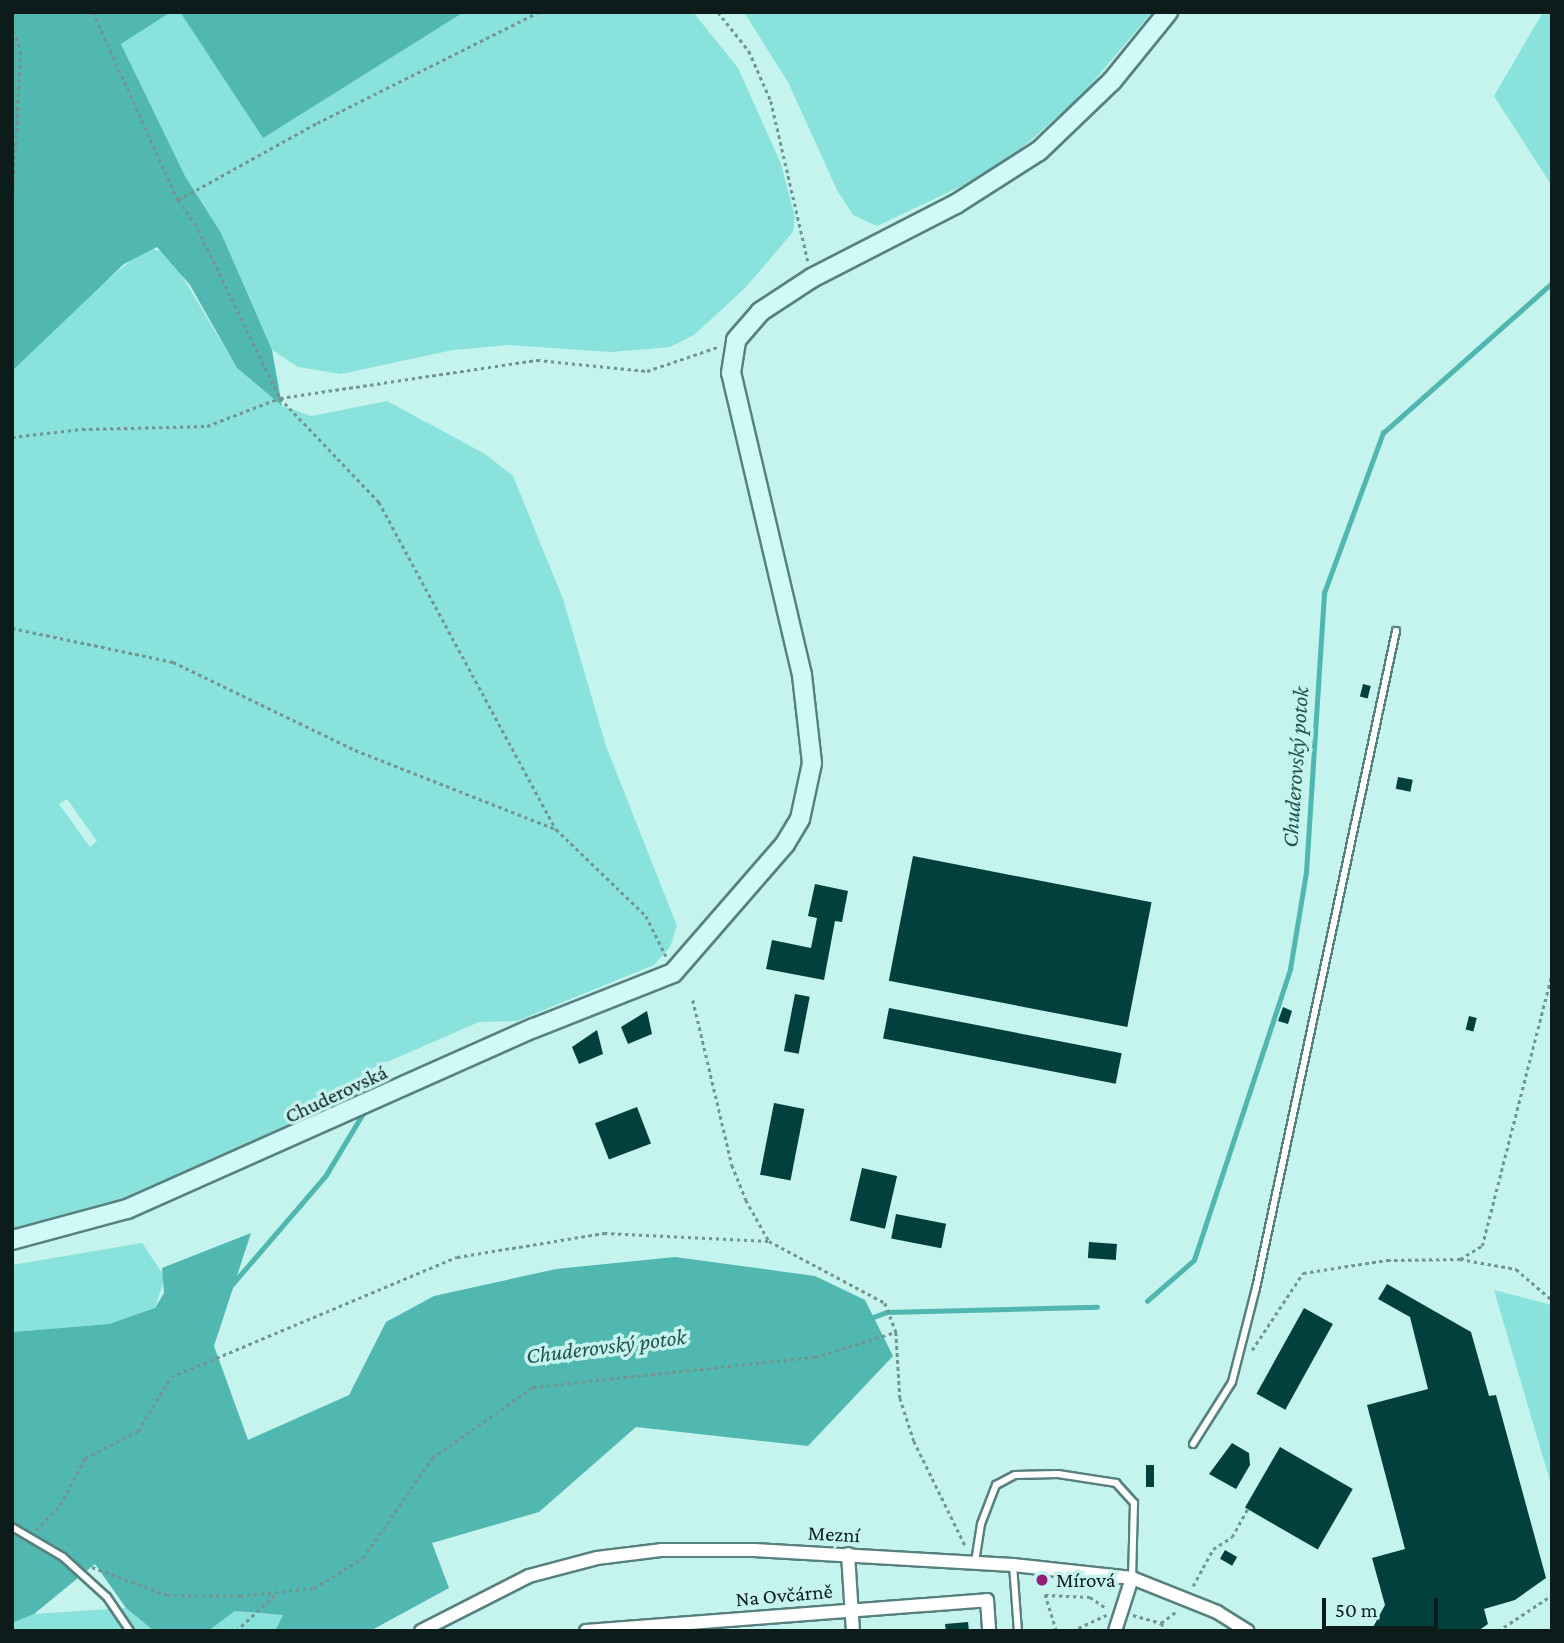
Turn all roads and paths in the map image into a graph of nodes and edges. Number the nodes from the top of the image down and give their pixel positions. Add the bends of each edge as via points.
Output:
1 (93, 12) edge
2 (539, 12) edge
3 (718, 12) edge
4 (1168, 12) edge
5 (12, 24) edge
6 (178, 200) junction
7 (12, 214) edge
8 (812, 278) junction
9 (736, 340) junction
10 (280, 398) junction
11 (12, 438) edge
12 (12, 628) edge
13 (1396, 631) dead end
14 (556, 829) junction
15 (673, 973) junction
16 (1552, 974) edge
17 (693, 1000) dead end
18 (12, 1240) edge
19 (769, 1241) junction
20 (1460, 1259) junction
21 (1552, 1300) edge
22 (896, 1332) junction
23 (1232, 1382) junction
24 (1193, 1444) dead end
25 (1248, 1508) dead end
26 (12, 1527) edge
27 (28, 1538) junction
28 (848, 1554) junction
29 (974, 1562) junction
30 (1013, 1565) junction
31 (88, 1566) dead end
32 (1132, 1578) junction
33 (1193, 1590) dead end
34 (278, 1592) junction
35 (1552, 1595) edge
36 (1180, 1608) dead end
37 (852, 1609) junction
38 (1121, 1612) junction
39 (1161, 1623) junction
40 (718, 1626) edge
41 (131, 1631) edge
42 (236, 1631) edge
43 (421, 1631) edge
44 (586, 1631) edge
45 (853, 1631) edge
46 (989, 1631) edge
47 (1018, 1631) edge
48 (1056, 1631) edge
49 (1072, 1631) edge
50 (1115, 1631) edge
51 (1167, 1631) edge
52 (1248, 1631) edge
53 (1498, 1631) edge

1 - 6 path
2 - 6 path via 317,123
3 - 8 path via 749,51 771,101
4 - 8 street via 1112,81 1039,151 956,204
5 - 7 path via 20,51
6 - 10 path via 195,223
8 - 9 street via 760,312
9 - 10 path via 647,371 537,360
9 - 15 street via 731,373 802,675 812,763 800,819 785,844
10 - 11 path via 207,426 82,429
10 - 14 path via 379,502
12 - 14 path via 173,662 355,750
13 - 23 lane via 1330,954
14 - 15 path via 646,916
15 - 18 street, Chuderovská via 534,1028 127,1209
16 - 20 path via 1490,1228 1482,1246
17 - 19 path via 732,1165
19 - 22 path via 885,1303
19 - 27 path via 604,1233 457,1257 171,1377 138,1431 85,1458 60,1505
20 - 21 path via 1516,1269
20 - 23 path via 1387,1259 1303,1273
22 - 29 path via 900,1398 914,1441
22 - 34 path via 815,1357 533,1387 432,1458 363,1558 314,1588
23 - 24 lane
25 - 33 path via 1232,1537 1213,1549
26 - 27 lane
27 - 41 lane via 63,1557 98,1589
28 - 29 street, Mezní
28 - 37 street
28 - 43 street, Mezní via 661,1550 597,1558 529,1576
29 - 30 street, Mezní
29 - 32 lane via 981,1524 996,1485 1015,1475 1058,1474 1116,1483 1134,1503
30 - 32 street, Mezní
30 - 47 lane
31 - 34 path via 167,1595
32 - 38 street
32 - 52 street, Mezní via 1217,1612
34 - 42 path
35 - 53 path
36 - 39 path
37 - 40 street, Na Ovčárně
37 - 45 street
37 - 46 street, Na Ovčárně via 987,1600
38 - 39 path
38 - 50 street
39 - 51 path
40 - 44 street, Na Ovčárně
48 - 49 path via 1045,1595 1090,1597 1112,1612

